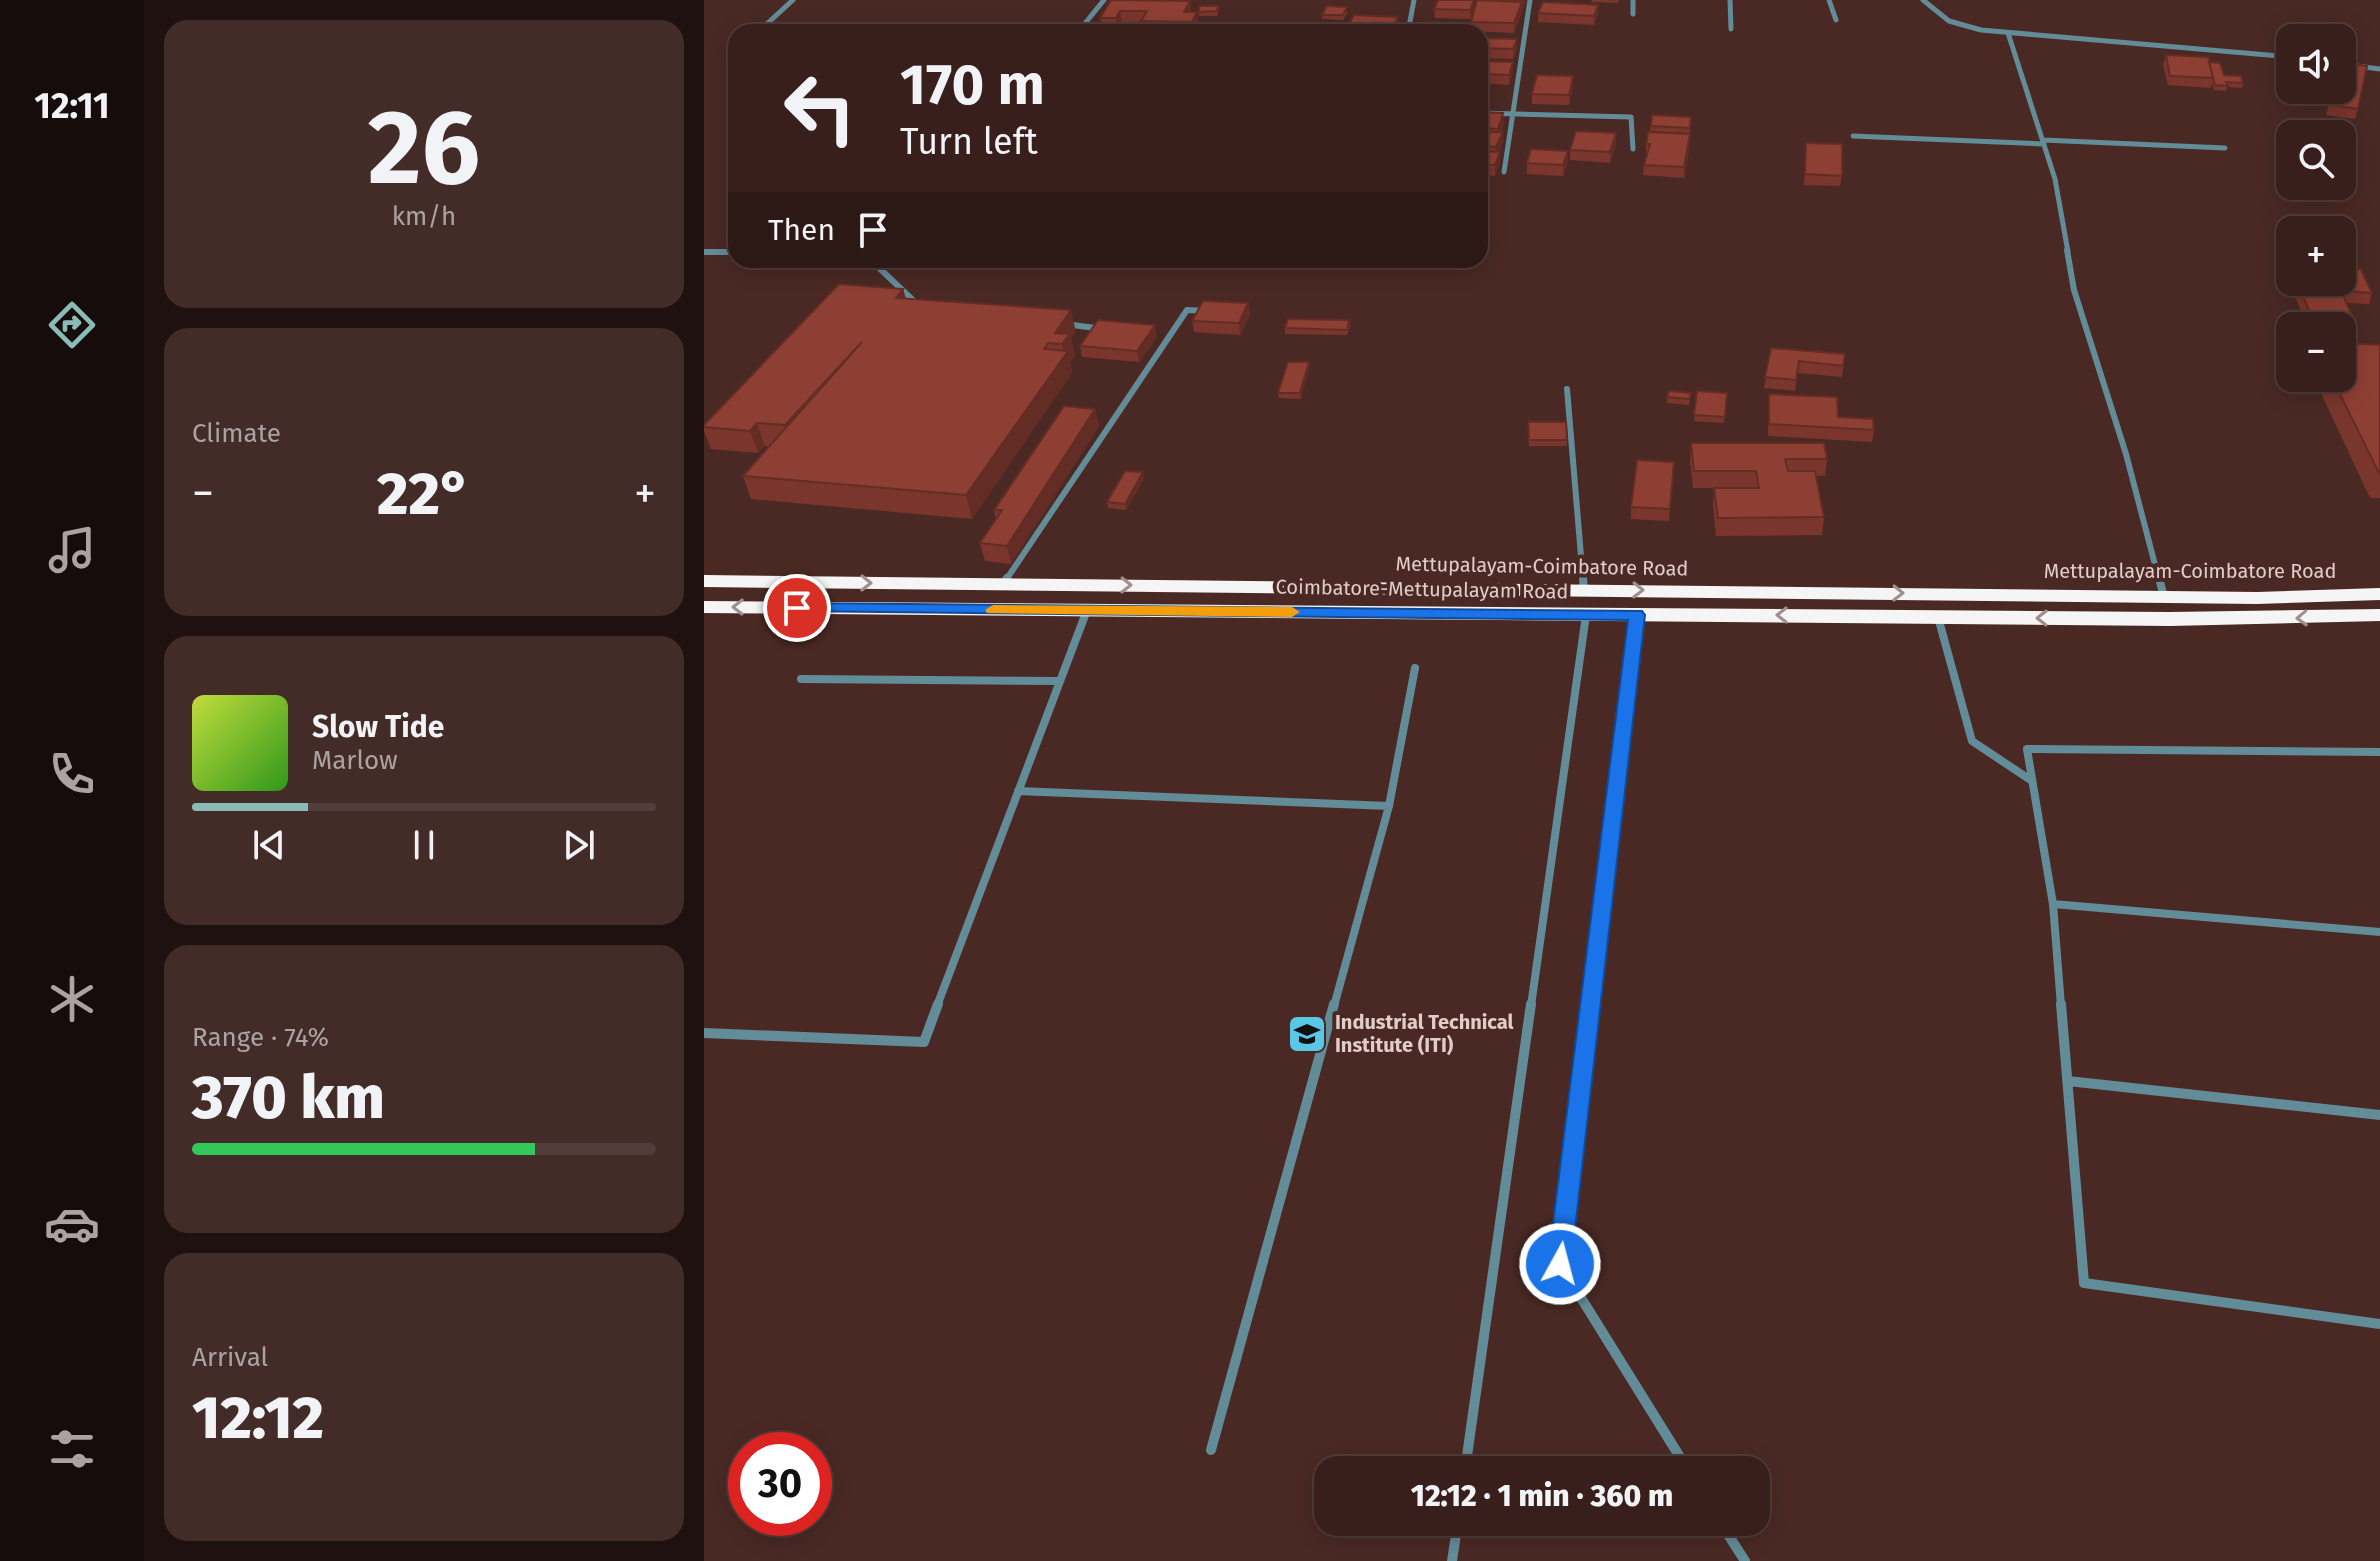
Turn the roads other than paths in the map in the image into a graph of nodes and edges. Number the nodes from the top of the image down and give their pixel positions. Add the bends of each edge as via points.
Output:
1 (793, 0) edge
2 (1104, 0) edge
3 (1414, 0) edge
4 (1530, 0) edge
5 (1633, 0) edge
6 (1730, 0) edge
7 (1829, 0) edge
8 (1923, 0) edge
9 (1633, 14) dead end
10 (1836, 20) dead end
11 (767, 24) edge
12 (1084, 24) edge
13 (1410, 24) edge
14 (1731, 29) dead end
15 (2008, 33) junction
16 (2276, 56) edge
17 (2356, 66) edge
18 (2380, 69) edge
19 (1488, 113) edge
20 (1513, 114) junction
21 (1853, 136) dead end
22 (2044, 142) junction
23 (2225, 148) dead end
24 (1633, 149) dead end
25 (1504, 172) dead end
26 (704, 252) edge
27 (728, 252) edge
28 (879, 268) edge
29 (929, 306) edge
30 (1213, 311) edge
31 (1055, 323) edge
32 (1116, 330) edge
33 (1158, 332) edge
34 (1172, 332) junction
35 (1567, 389) dead end
36 (704, 581) edge
37 (1003, 584) junction
38 (1584, 590) junction
39 (2380, 594) edge
40 (2164, 597) junction
41 (704, 607) edge
42 (1087, 610) junction
43 (1586, 615) junction
44 (1636, 615) junction
45 (2380, 615) edge
46 (1938, 617) junction
47 (1415, 668) dead end
48 (801, 679) dead end
49 (1060, 681) junction
50 (2380, 752) edge
51 (2032, 781) junction
52 (1018, 791) junction
53 (1389, 806) junction
54 (2053, 904) junction
55 (2380, 932) edge
56 (704, 1033) edge
57 (2068, 1081) junction
58 (2380, 1115) edge
59 (2380, 1324) edge
60 (1211, 1450) dead end
61 (1467, 1456) edge
62 (1679, 1456) edge
63 (1456, 1536) edge
64 (1729, 1536) edge
65 (1452, 1561) edge
66 (1745, 1561) edge

1 - 11 street
2 - 12 street
3 - 13 street
4 - 20 street
5 - 9 street
6 - 14 street
7 - 10 street
8 - 15 street via 1952,23
15 - 16 street
15 - 22 street
17 - 18 street
19 - 20 street
20 - 24 street via 1631,117
20 - 25 street
21 - 22 street
22 - 23 street
22 - 40 street via 2074,290
26 - 27 street
28 - 29 street via 914,304
30 - 34 street via 1187,310
31 - 32 street
33 - 34 street
34 - 37 street
35 - 38 street
36 -> 37 highway, Mettupalayam-Coimbatore Road
37 -> 38 highway, Mettupalayam-Coimbatore Road
38 -> 40 highway, Mettupalayam-Coimbatore Road
39 - 40 highway, Mettupalayam-Coimbatore Road
42 -> 41 highway, Coimbatore-Mettupalayam Road
42 - 43 highway, Coimbatore-Mettupalayam Road
42 - 49 street
43 - 44 highway, Coimbatore-Mettupalayam Road
43 - 61 street
46 -> 44 highway, Coimbatore-Mettupalayam Road
44 - 62 street via 1560,1264
45 -> 46 highway, Coimbatore-Mettupalayam Road
46 - 51 street via 1972,741
47 - 53 street
48 - 49 street
49 - 52 street
50 - 51 street via 2027,749
51 - 54 street
52 - 53 street
52 - 56 street via 924,1042
53 - 60 street
54 - 55 street
54 - 57 street
57 - 58 street
57 - 59 street via 2084,1283
63 - 65 street
64 - 66 street

